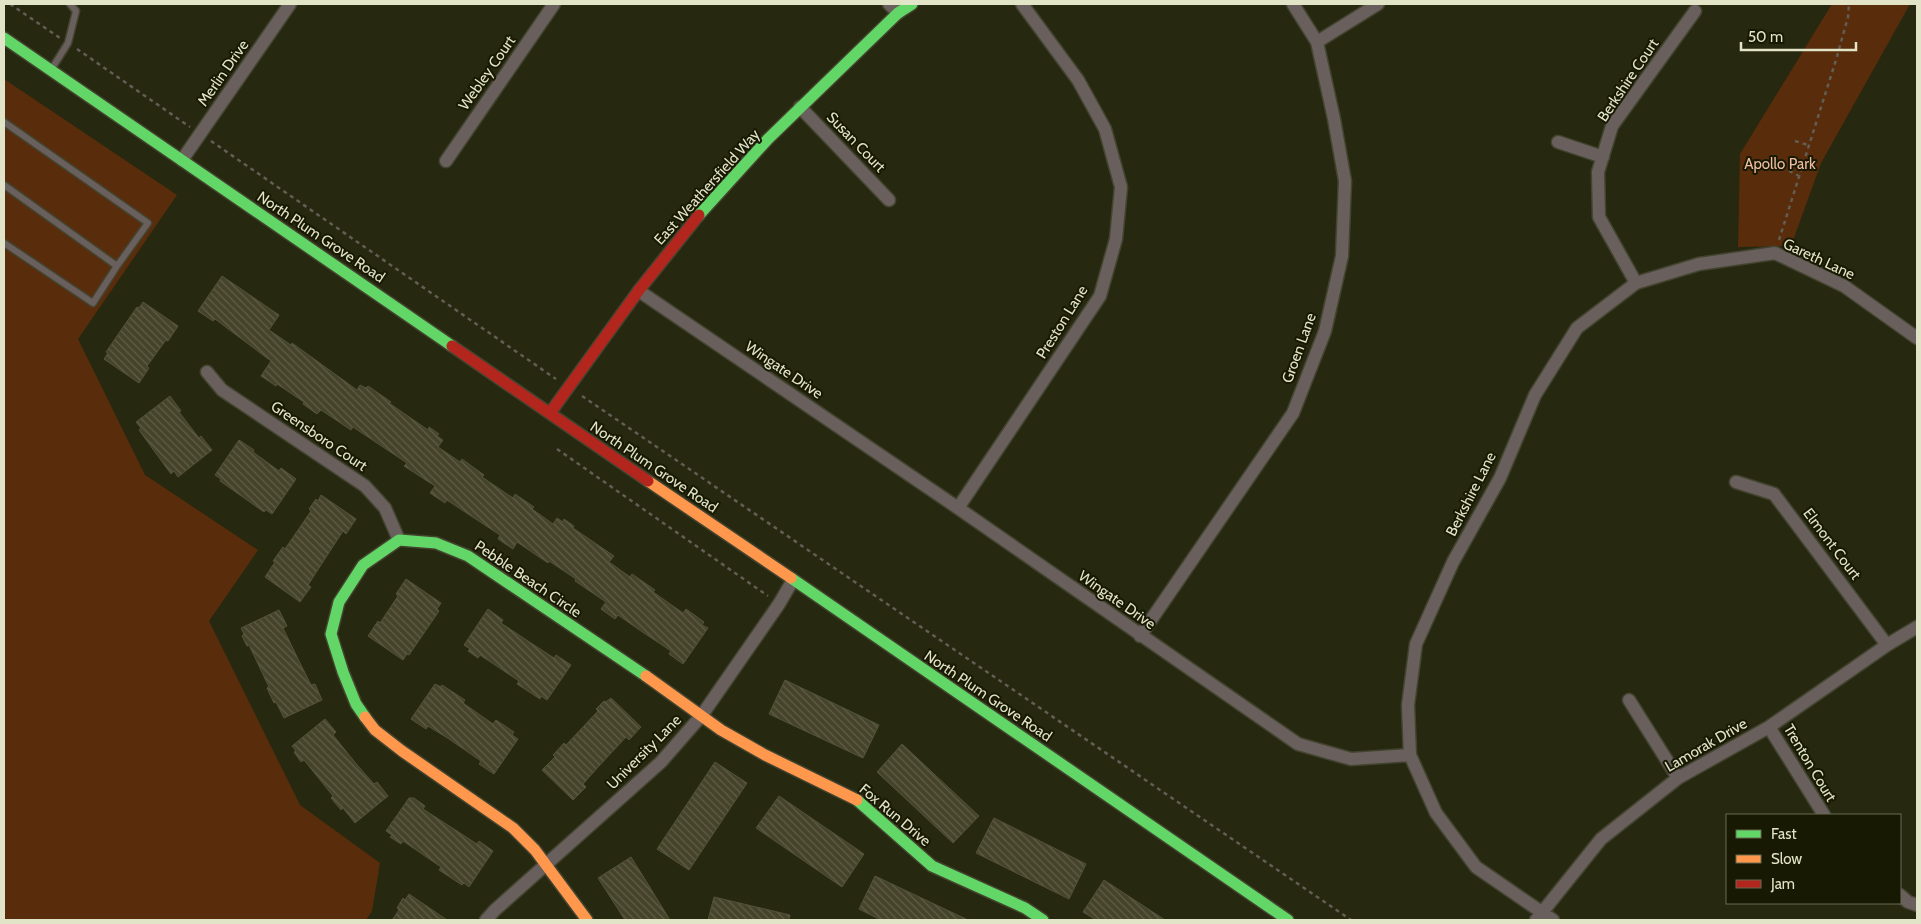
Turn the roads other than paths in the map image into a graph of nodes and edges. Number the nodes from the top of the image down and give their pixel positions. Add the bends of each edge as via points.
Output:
1 (70, 4) edge
2 (290, 4) edge
3 (554, 4) edge
4 (912, 4) edge
5 (1022, 4) edge
6 (1293, 4) edge
7 (1378, 4) edge
8 (893, 8) edge
9 (1695, 11) dead end
10 (4, 39) edge
11 (1317, 42) junction
12 (51, 70) junction
13 (800, 107) junction
14 (4, 122) edge
15 (1558, 142) dead end
16 (1603, 157) junction
17 (182, 160) junction
18 (446, 161) dead end
19 (4, 186) edge
20 (890, 200) dead end
21 (4, 243) edge
22 (117, 266) junction
23 (1636, 282) junction
24 (639, 291) junction
25 (1917, 338) edge
26 (207, 372) dead end
27 (550, 414) junction
28 (1736, 482) dead end
29 (958, 508) junction
30 (399, 540) junction
31 (793, 580) junction
32 (1917, 627) edge
33 (1140, 636) junction
34 (1887, 645) junction
35 (1629, 700) dead end
36 (702, 716) junction
37 (1769, 727) junction
38 (1410, 755) junction
39 (1678, 778) junction
40 (1823, 814) edge
41 (546, 865) junction
42 (1901, 895) edge
43 (1917, 905) edge
44 (1539, 916) edge
45 (486, 920) edge
46 (587, 920) edge
47 (1043, 920) edge
48 (1288, 920) edge
49 (1552, 920) edge

1 - 12 lane via 76,11 68,43
2 - 17 street, Merlin Drive
3 - 18 street, Webley Court
4 - 8 street, East Weathersfield Way
5 - 29 street, Preston Lane via 1078,80 1105,129 1120,186 1116,239 1100,296
6 - 11 street, Groen Lane
7 - 11 street
8 - 13 street, East Weathersfield Way
9 - 16 street, Berkshire Court via 1612,126
10 - 12 street, North Plum Grove Road
11 - 33 street, Groen Lane via 1345,181 1342,256 1325,331 1293,413
12 - 17 street, North Plum Grove Road
13 - 20 street, Susan Court
13 - 24 street, East Weathersfield Way via 696,219
14 - 22 lane via 148,223
15 - 16 street
16 - 23 street, Berkshire Court via 1598,172 1599,217
17 - 27 street, North Plum Grove Road
19 - 22 lane
21 - 22 lane via 92,303
23 - 25 street, Gareth Lane via 1700,264 1775,253 1844,286
23 - 38 street, Berkshire Lane via 1577,328 1535,395 1500,478 1453,562 1416,644 1408,705
24 - 27 street, East Weathersfield Way
24 - 29 street, Wingate Drive
26 - 30 street, Greensboro Court via 222,390 365,486 384,508
27 - 31 street, North Plum Grove Road
28 - 34 street, Elmont Court via 1774,494
29 - 33 street, Wingate Drive
30 - 36 street, Pebble Beach Circle via 436,543 468,556
30 - 41 street via 363,565 339,602 331,634 356,704 375,730 513,828
31 - 36 street, University Lane
31 - 48 street, North Plum Grove Road
32 - 34 street, Lamorak Drive
33 - 38 street, Wingate Drive via 1298,744 1351,759
34 - 37 street, Lamorak Drive
35 - 39 street
36 - 41 street, University Lane via 662,762
36 - 47 street, Fox Run Drive via 765,755 854,797 932,866 1025,908
37 - 39 street, Lamorak Drive
37 - 40 street, Trenton Court
38 - 44 street via 1436,813 1476,867
39 - 44 street, Lamorak Drive via 1601,839
41 - 45 street, University Lane
41 - 46 street
42 - 43 street
44 - 49 street

